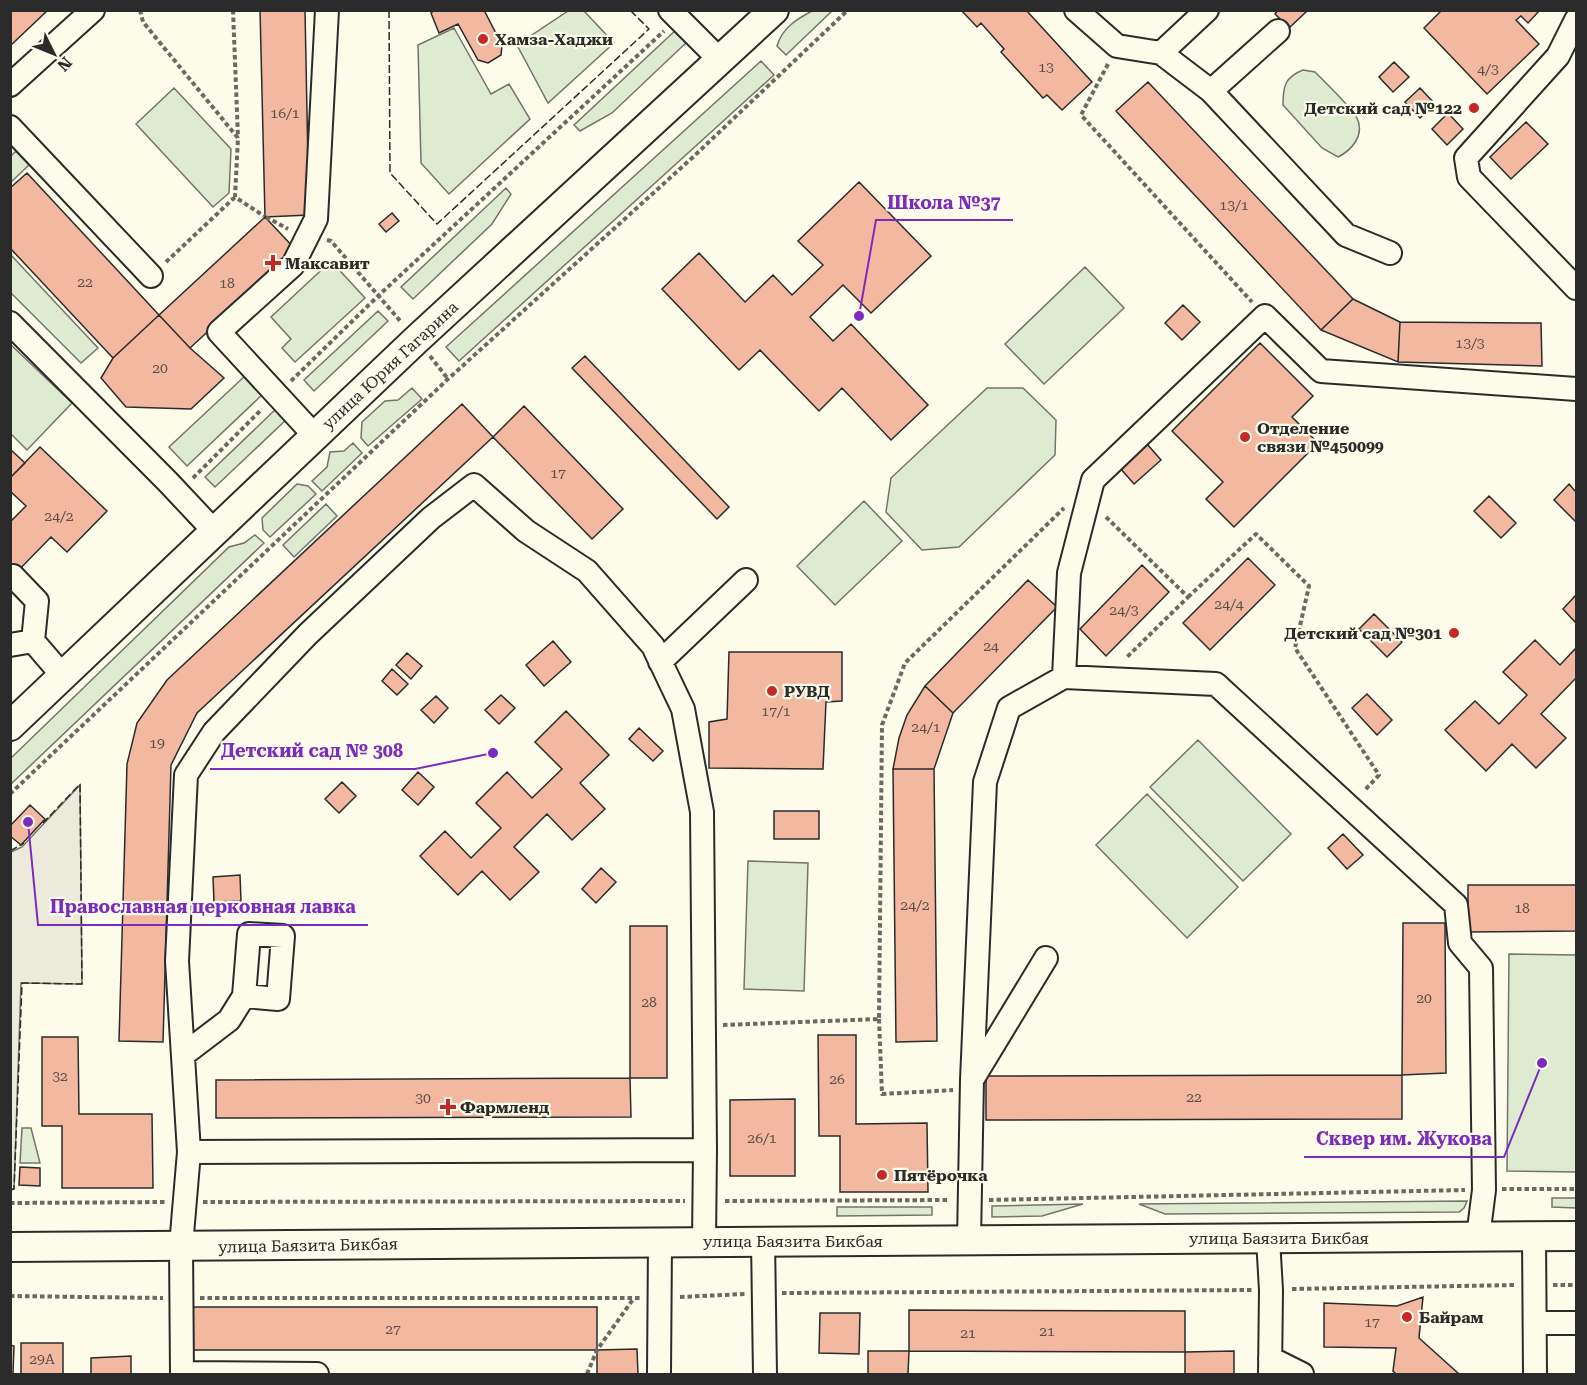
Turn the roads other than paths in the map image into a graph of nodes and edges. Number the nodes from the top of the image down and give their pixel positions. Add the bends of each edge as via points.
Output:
1 (93, 10) edge
2 (327, 10) edge
3 (774, 10) edge
4 (1076, 10) edge
5 (1207, 10) edge
6 (674, 14) edge
7 (1576, 20) edge
8 (1278, 32) dead end
9 (1161, 53) junction
10 (721, 61) junction
11 (10, 85) edge
12 (1211, 91) junction
13 (10, 128) edge
14 (1390, 254) dead end
15 (152, 276) road end
16 (1576, 288) edge
17 (10, 323) edge
18 (1576, 389) edge
19 (315, 436) junction
20 (215, 532) junction
21 (13, 576) dead end
22 (746, 580) dead end
23 (33, 641) junction
24 (10, 645) edge
25 (660, 662) junction
26 (63, 676) junction
27 (1064, 677) junction
28 (10, 726) edge
29 (1046, 958) dead end
30 (244, 996) dead end
31 (183, 1055) junction
32 (972, 1084) junction
33 (705, 1150) junction
34 (189, 1152) junction
35 (1534, 1236) junction
36 (1576, 1236) edge
37 (1478, 1237) junction
38 (1268, 1239) junction
39 (969, 1240) junction
40 (763, 1241) junction
41 (660, 1242) junction
42 (704, 1242) junction
43 (181, 1246) junction
44 (10, 1247) edge
45 (1535, 1323) junction
46 (1576, 1323) edge
47 (1270, 1366) edge
48 (182, 1374) edge
49 (317, 1374) edge
50 (659, 1374) edge
51 (765, 1374) edge
52 (1302, 1374) edge
53 (1535, 1374) edge

1 - 11 street
2 - 19 street via 316,219 293,265 219,332
3 - 10 main road, улица Юрия Гагарина
4 - 9 street via 1117,46
5 - 9 street
6 - 10 street
7 - 16 street via 1558,56 1466,158 1468,177
8 - 12 street
9 - 12 street
10 - 19 main road, улица Юрия Гагарина
12 - 14 street via 1346,235
13 - 15 street
17 - 20 street
18 - 27 street via 1321,371 1265,316 1093,480 1069,573
19 - 20 main road, улица Юрия Гагарина
20 - 26 main road, улица Юрия Гагарина
21 - 23 street via 37,601
22 - 25 street
23 - 24 street
23 - 26 street
25 - 31 street via 652,646 587,570 526,531 474,485 431,518 308,634 214,732 186,775 177,961
25 - 33 street via 683,709 702,812
26 - 28 main road, улица Юрия Гагарина
27 - 32 street via 1009,708 985,782
27 - 37 street via 1216,684 1456,904 1461,943 1481,968 1484,1190
29 - 32 street
30 - 31 street via 229,1020
31 - 34 street
32 - 39 street
33 - 34 street
33 - 42 street
34 - 43 street
35 - 36 main road, улица Баязита Бикбая
35 - 37 main road, улица Баязита Бикбая
35 - 45 street
37 - 38 main road, улица Баязита Бикбая
38 - 39 main road, улица Баязита Бикбая
38 - 47 street
39 - 40 main road, улица Баязита Бикбая
40 - 42 main road, улица Баязита Бикбая
40 - 51 street
41 - 42 main road, улица Баязита Бикбая
41 - 43 main road, улица Баязита Бикбая
41 - 50 street
43 - 44 main road, улица Баязита Бикбая
43 - 48 street
45 - 46 street
45 - 53 street
47 - 52 street
48 - 49 street

